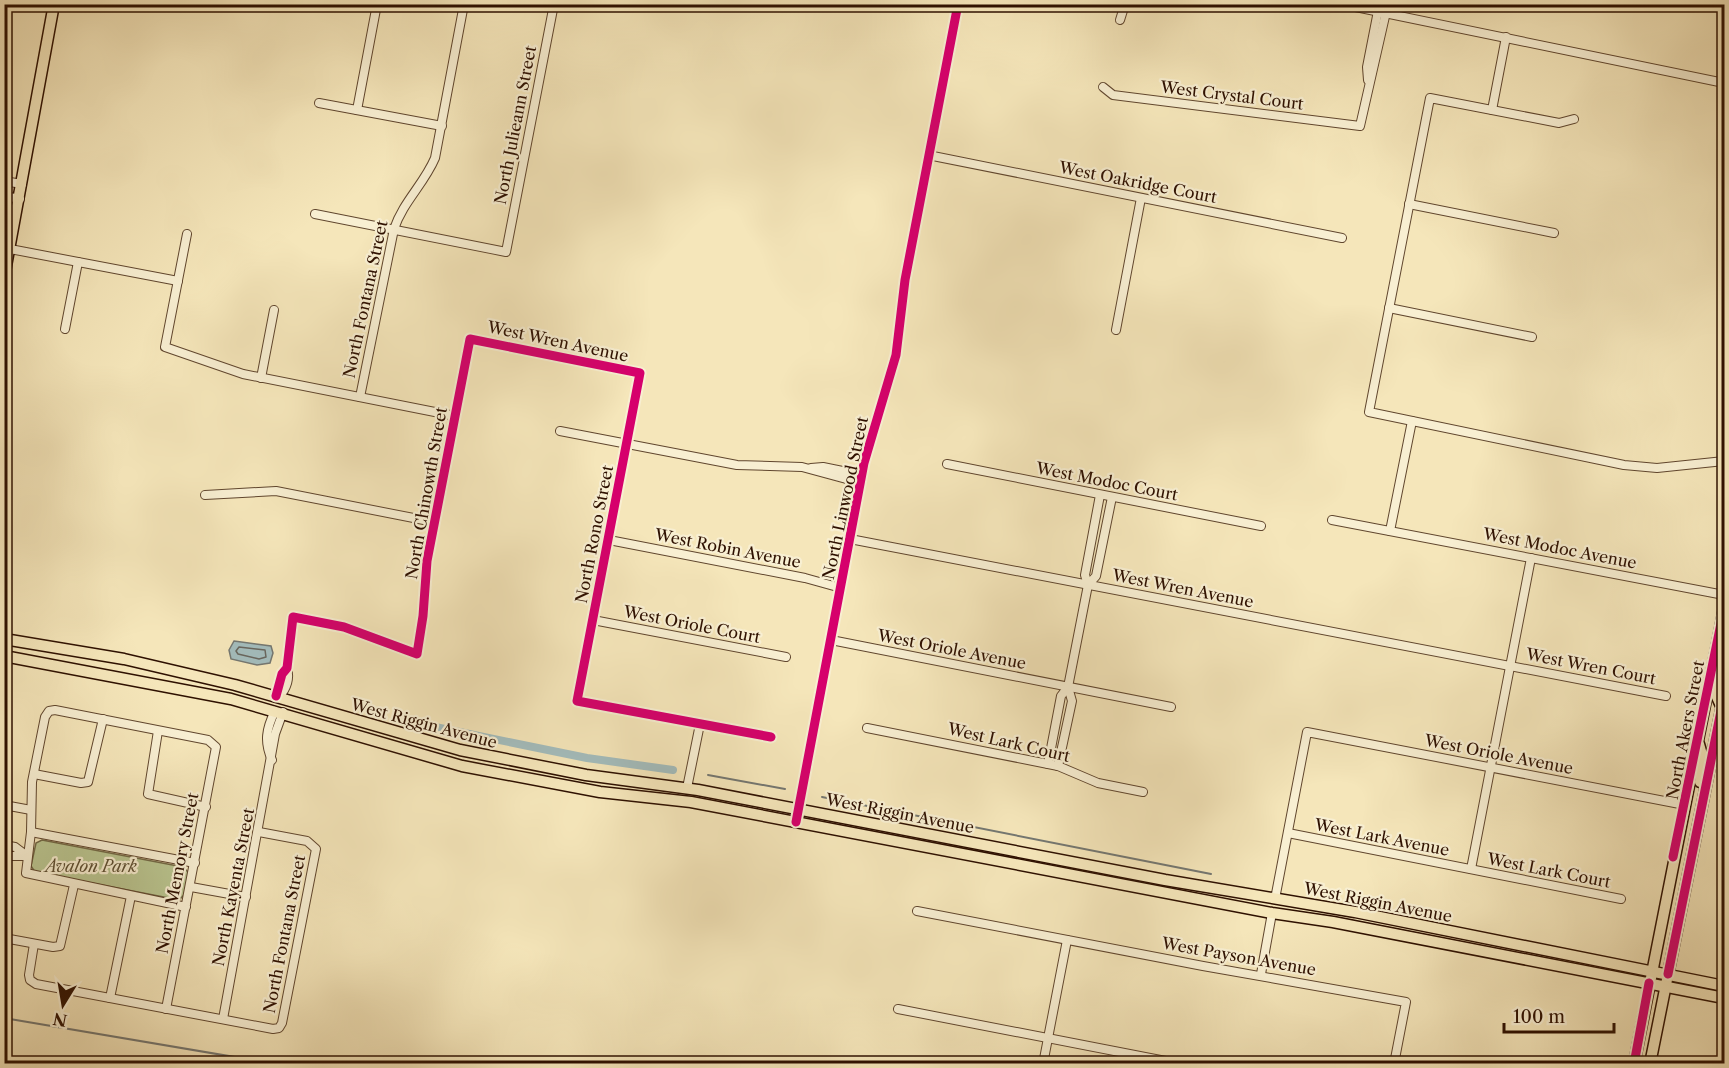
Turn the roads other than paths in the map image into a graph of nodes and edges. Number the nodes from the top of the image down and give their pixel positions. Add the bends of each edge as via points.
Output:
1 (54, 4) edge
2 (377, 4) edge
3 (464, 4) edge
4 (554, 4) edge
5 (958, 4) edge
6 (1125, 4) edge
7 (1341, 4) edge
8 (1382, 12) junction
9 (1120, 20) dead end
10 (1506, 37) junction
11 (1725, 83) edge
12 (1103, 87) dead end
13 (319, 103) dead end
14 (357, 110) junction
15 (1492, 110) junction
16 (1574, 119) dead end
17 (442, 126) junction
18 (928, 155) junction
19 (4, 181) edge
20 (22, 184) junction
21 (4, 196) edge
22 (1141, 198) junction
23 (20, 199) junction
24 (1409, 204) junction
25 (315, 214) dead end
26 (394, 229) junction
27 (1554, 233) dead end
28 (187, 234) dead end
29 (1342, 238) dead end
30 (10, 249) junction
31 (78, 262) junction
32 (4, 277) edge
33 (178, 281) junction
34 (1389, 308) junction
35 (274, 310) dead end
36 (65, 329) dead end
37 (1116, 330) dead end
38 (1532, 337) dead end
39 (470, 339) joint
40 (640, 374) joint
41 (261, 378) junction
42 (360, 397) junction
43 (455, 416) junction
44 (1412, 421) junction
45 (560, 431) dead end
46 (626, 444) junction
47 (1725, 462) edge
48 (947, 464) dead end
49 (862, 479) junction
50 (205, 495) dead end
51 (1100, 495) junction
52 (1112, 497) junction
53 (1332, 520) dead end
54 (434, 522) junction
55 (1261, 526) dead end
56 (1390, 531) junction
57 (850, 539) junction
58 (609, 540) junction
59 (1531, 558) junction
60 (1088, 585) junction
61 (841, 588) junction
62 (1725, 595) edge
63 (1725, 609) edge
64 (593, 620) junction
65 (1719, 638) junction
66 (4, 639) edge
67 (831, 640) junction
68 (4, 656) edge
69 (786, 657) dead end
70 (1510, 666) junction
71 (1068, 687) junction
72 (185, 689) junction
73 (278, 696) junction
74 (1666, 696) dead end
75 (1725, 696) edge
76 (1171, 706) dead end
77 (1723, 708) edge
78 (279, 711) junction
79 (103, 719) junction
80 (700, 724) junction
81 (374, 727) junction
82 (867, 728) dead end
83 (158, 730) junction
84 (771, 737) dead end
85 (1698, 741) junction
86 (1048, 764) junction
87 (1058, 766) junction
88 (1490, 767) junction
89 (34, 774) junction
90 (687, 788) junction
91 (1143, 792) dead end
92 (4, 805) edge
93 (1685, 805) junction
94 (206, 807) junction
95 (798, 809) junction
96 (1702, 809) junction
97 (31, 810) junction
98 (796, 822) junction
99 (31, 832) junction
100 (259, 832) junction
101 (1288, 833) junction
102 (4, 845) edge
103 (4, 856) edge
104 (27, 856) junction
105 (195, 863) junction
106 (1471, 870) junction
107 (74, 885) junction
108 (191, 886) junction
109 (1175, 895) junction
110 (130, 896) junction
111 (246, 897) junction
112 (1275, 899) junction
113 (1621, 899) dead end
114 (186, 907) junction
115 (917, 911) dead end
116 (1272, 913) junction
117 (1380, 917) junction
118 (4, 938) edge
119 (1067, 940) junction
120 (34, 944) junction
121 (1651, 970) junction
122 (1261, 974) junction
123 (1668, 974) junction
124 (1649, 983) junction
125 (1725, 986) edge
126 (1665, 987) junction
127 (110, 998) junction
128 (1725, 998) edge
129 (166, 1009) junction
130 (898, 1009) dead end
131 (223, 1019) junction
132 (1049, 1038) junction
133 (1044, 1064) edge
134 (1180, 1064) edge
135 (1394, 1064) edge
136 (1634, 1064) edge
137 (1650, 1064) edge

1 - 20 main road
2 - 14 street
3 - 17 street, North Fontana Street
4 - 26 street, North Julieann Street via 506,252
5 - 18 street, North Linwood Street
6 - 9 street
7 - 8 street
8 - 10 street
8 - 12 street, West Crystal Court via 1367,67 1360,126 1113,95
10 - 11 street
10 - 15 street
13 - 14 street
14 - 17 street
15 - 16 street via 1559,123
15 - 24 street via 1430,98
17 - 26 street, North Fontana Street via 430,170 404,206
18 - 22 street, West Oakridge Court
18 - 49 street, North Linwood Street via 905,280 895,362
19 - 20 street
20 - 23 main road
21 - 23 street
22 - 29 street, West Oakridge Court
22 - 37 street
23 - 30 main road
24 - 27 street
24 - 34 street
25 - 26 street
26 - 42 street, North Fontana Street
28 - 33 street
30 - 31 street
30 - 32 main road
31 - 33 street
31 - 36 street
33 - 41 street via 165,347
34 - 38 street
34 - 44 street via 1369,412
35 - 41 street
39 - 40 street, West Wren Avenue
39 - 43 street, North Chinowth Street
40 - 46 street, North Rono Street
41 - 42 street
42 - 43 street
43 - 54 street, North Chinowth Street
44 - 47 street via 1624,465 1657,468
44 - 56 street
45 - 46 street
46 - 49 street via 745,466 823,467
46 - 58 street, North Rono Street
48 - 51 street, West Modoc Court
49 - 57 street, North Linwood Street
50 - 54 street via 276,490
51 - 52 street, West Modoc Court
51 - 60 street via 1085,575
52 - 55 street, West Modoc Court
52 - 60 street via 1096,576
53 - 56 street
54 - 73 street, North Chinowth Street via 417,654 350,629 293,617 287,683
56 - 59 street, West Modoc Avenue
57 - 60 street, West Wren Avenue
57 - 61 street, North Linwood Street
58 - 61 street, West Robin Avenue
58 - 64 street, North Rono Street
59 - 62 street, West Modoc Avenue
59 - 70 street
60 - 70 street, West Wren Avenue
60 - 71 street
61 - 67 street, North Linwood Street
63 - 65 main road, North Akers Street
64 - 69 street, West Oriole Court
64 - 80 street, North Rono Street via 577,701
65 - 77 main road via 1721,660 1716,695
65 - 85 main road, North Akers Street
66 - 73 main road, West Riggin Avenue via 130,661
67 - 71 street, West Oriole Avenue
67 - 95 street, North Linwood Street
68 - 72 main road, West Riggin Avenue
70 - 74 street, West Wren Court
70 - 88 street
71 - 76 street
71 - 86 street via 1061,696
71 - 87 street via 1072,701
72 - 73 main road via 206,687 268,700
72 - 78 main road, West Riggin Avenue
73 - 81 main road, West Riggin Avenue
75 - 77 main road, North Akers Street
77 - 96 main road, North Akers Street
78 - 81 main road via 282,708 353,727
78 - 98 main road, West Riggin Avenue via 462,766
78 - 100 street, North Kayenta Street via 270,741 272,761
79 - 83 street
79 - 89 street via 88,782
79 - 89 street via 49,711
80 - 84 street
80 - 90 street
81 - 90 main road, West Riggin Avenue via 460,750 570,772
82 - 86 street, West Lark Court
83 - 94 street, North Memory Street via 215,744
83 - 94 street via 148,794
85 - 93 main road, North Akers Street
85 - 96 main road via 1703,758 1698,799
86 - 87 street, West Lark Court
87 - 91 street, West Lark Court via 1098,783
88 - 93 street, West Oriole Avenue
88 - 101 street, West Oriole Avenue via 1307,732
88 - 106 street
89 - 97 street
90 - 95 main road, West Riggin Avenue
92 - 97 street
93 - 121 main road, North Akers Street
94 - 105 street, North Memory Street
95 - 98 street, North Linwood Street
95 - 112 main road, West Riggin Avenue
96 - 123 main road, North Akers Street
97 - 99 street
98 - 109 main road, West Riggin Avenue
99 - 104 street
99 - 105 street
100 - 111 street, North Kayenta Street
100 - 131 street, North Fontana Street via 307,841 315,846 314,864 282,1023 279,1028
101 - 106 street, West Lark Avenue
101 - 112 street
102 - 104 street
103 - 104 street
104 - 107 street via 26,873
105 - 108 street, North Memory Street
106 - 113 street, West Lark Court
107 - 110 street
107 - 120 street via 60,946
108 - 111 street
108 - 114 street, North Memory Street
109 - 112 main road via 1188,892 1262,905
109 - 116 main road, West Riggin Avenue
110 - 114 street
110 - 127 street
111 - 131 street, North Kayenta Street
112 - 117 main road, West Riggin Avenue
114 - 129 street, North Memory Street
115 - 119 street, West Payson Avenue
116 - 117 main road via 1281,908 1359,919
116 - 122 street
116 - 124 main road, West Riggin Avenue
117 - 121 main road, West Riggin Avenue
118 - 120 street
119 - 122 street, West Payson Avenue
119 - 132 street
120 - 127 street via 30,980
121 - 123 main road, West Riggin Avenue
121 - 124 main road, North Akers Street
122 - 135 street, West Payson Avenue via 1406,1002
123 - 125 main road, West Riggin Avenue
123 - 126 main road, North Akers Street
124 - 126 main road, West Riggin Avenue
124 - 136 main road, North Akers Street
126 - 128 main road, West Riggin Avenue
126 - 137 main road, North Akers Street
127 - 129 street
129 - 131 street
130 - 132 street
132 - 133 street
132 - 134 street

